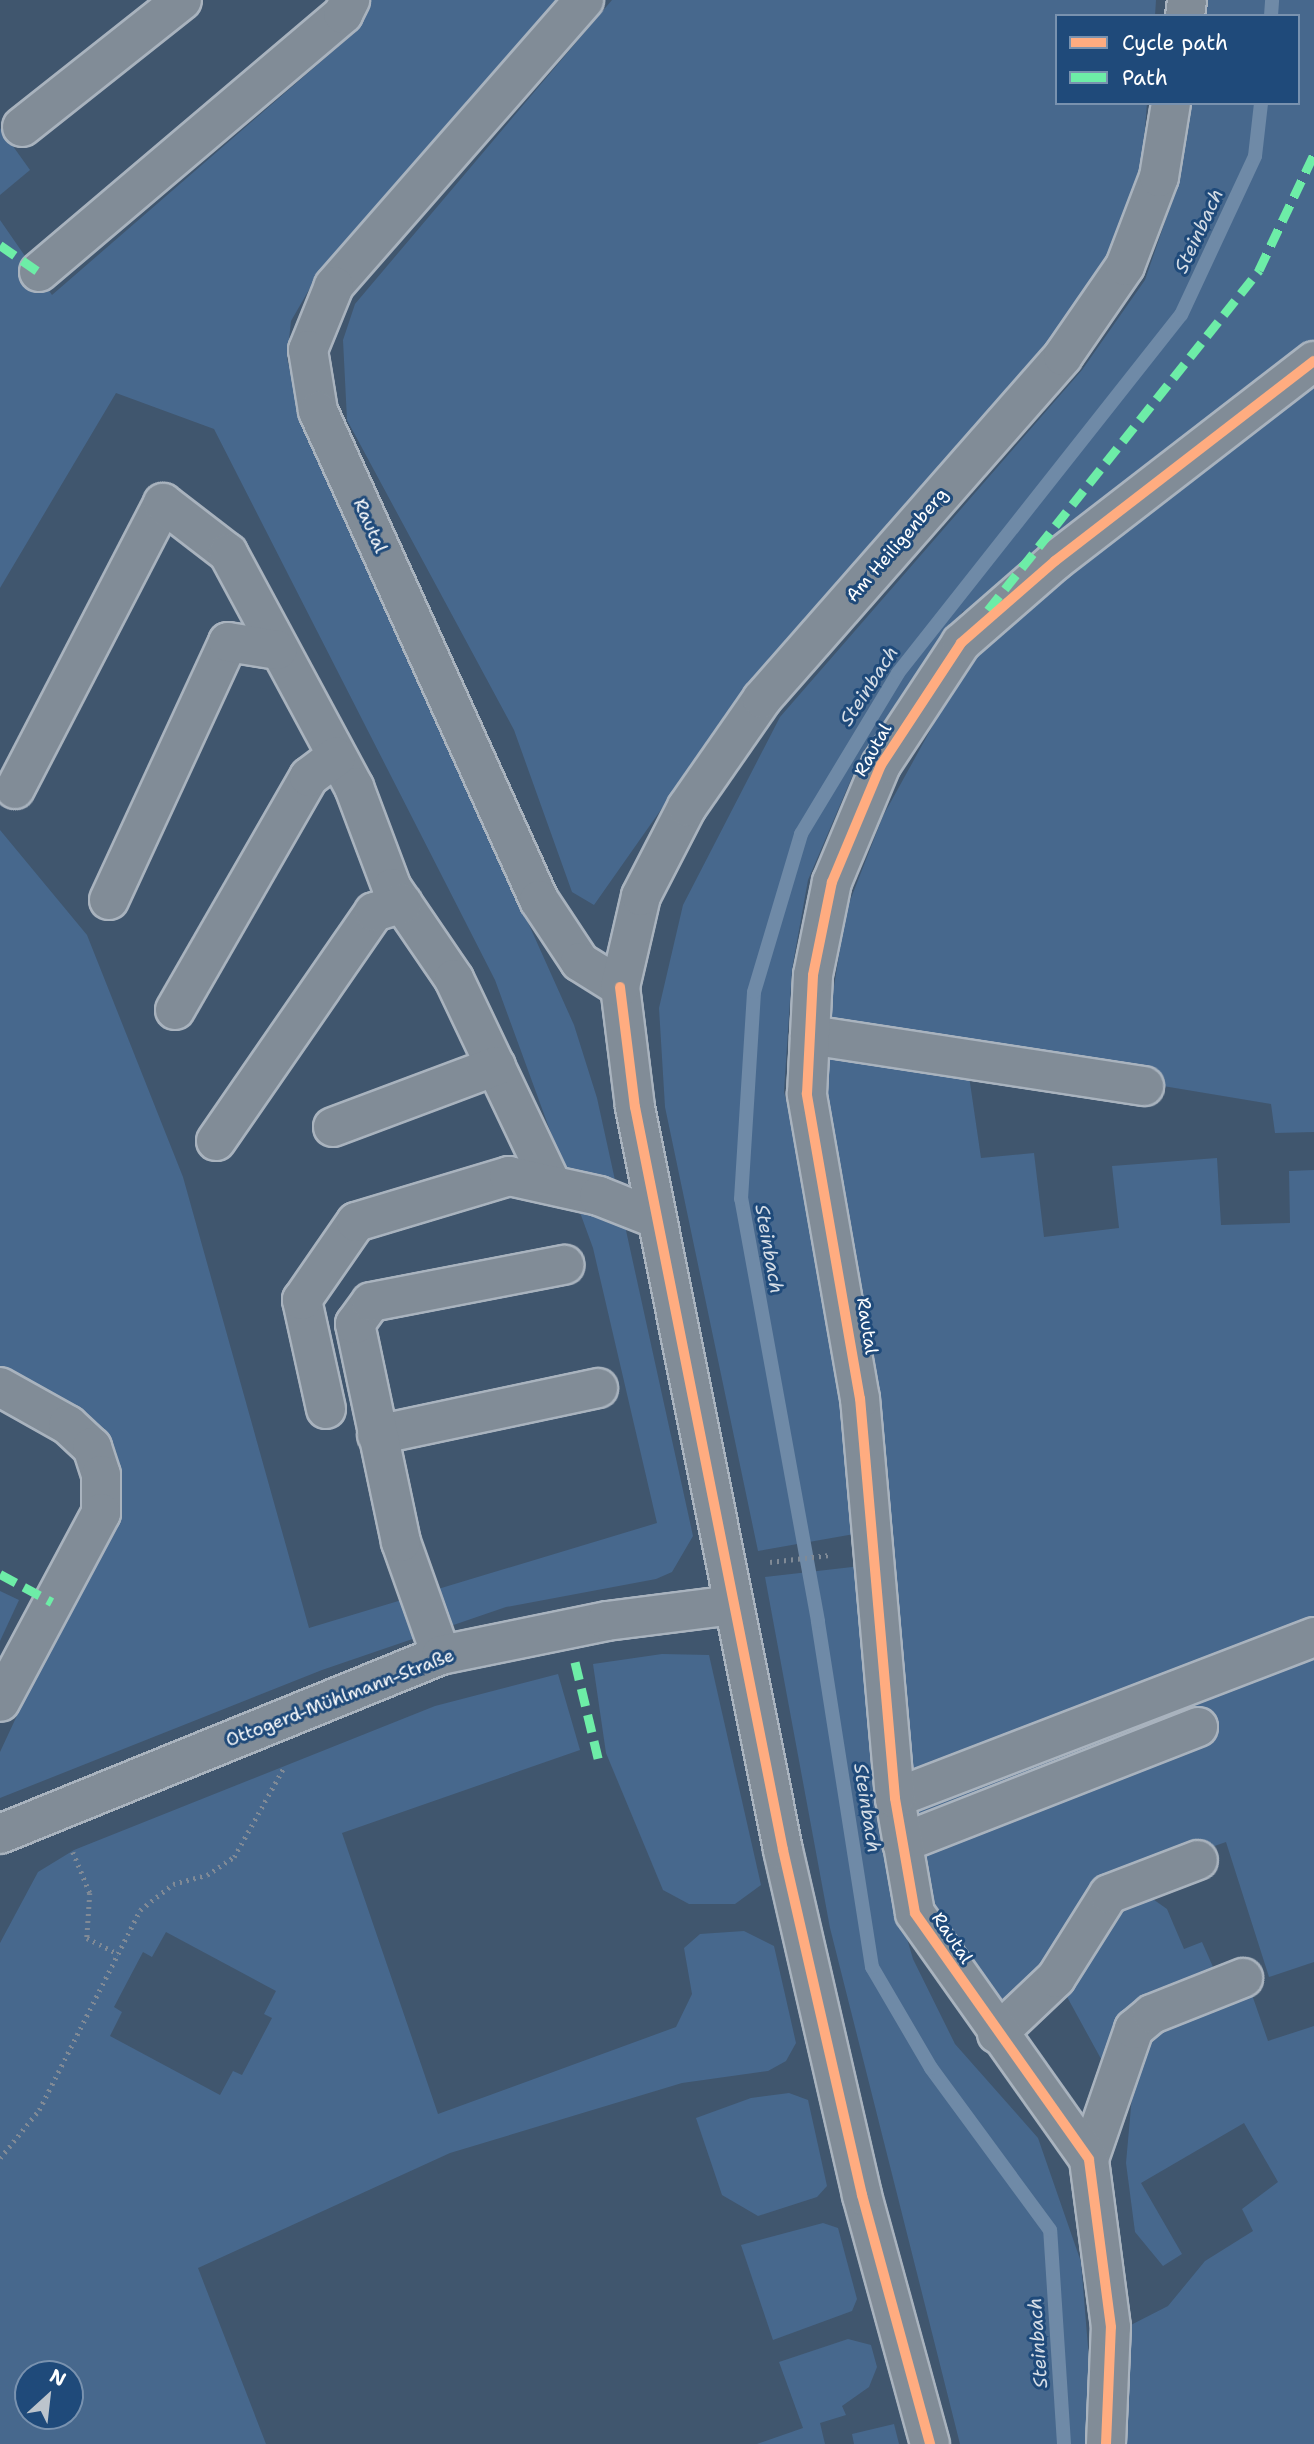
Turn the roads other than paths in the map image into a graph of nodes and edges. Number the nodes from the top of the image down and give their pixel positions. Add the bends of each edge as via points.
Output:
1 (182, 0) edge
2 (350, 0) edge
3 (584, 0) edge
4 (1171, 105) edge
5 (22, 127) dead end
6 (40, 272) dead end
7 (1314, 360) edge
8 (277, 650) junction
9 (336, 757) junction
10 (15, 789) dead end
11 (109, 900) dead end
12 (403, 903) junction
13 (620, 987) junction
14 (175, 1010) dead end
15 (810, 1035) junction
16 (496, 1066) junction
17 (1144, 1086) dead end
18 (332, 1127) dead end
19 (216, 1141) dead end
20 (552, 1185) junction
21 (657, 1219) junction
22 (564, 1265) dead end
23 (0, 1387) edge
24 (598, 1388) dead end
25 (326, 1409) dead end
26 (377, 1434) junction
27 (734, 1605) junction
28 (1314, 1637) edge
29 (441, 1656) junction
30 (0, 1702) edge
31 (1198, 1727) dead end
32 (895, 1798) junction
33 (20, 1832) edge
34 (902, 1843) junction
35 (1198, 1860) dead end
36 (1243, 1978) dead end
37 (997, 2034) junction
38 (1089, 2159) junction
39 (930, 2444) edge
40 (1107, 2444) edge

1 - 5 street
2 - 6 street via 344,14
3 - 13 street, Rautal via 334,286 308,350 318,411 539,900 580,962
4 - 13 street, Am Heiligenberg via 1159,177 1125,266 1062,356 762,699 687,807 641,896
7 - 15 street, Rautal via 1055,561 961,642 881,765 832,882 813,975
8 - 9 street
8 - 10 street via 228,553 163,503
8 - 11 street via 228,642
9 - 12 street
9 - 14 street via 309,778
12 - 16 street via 454,979
12 - 19 street via 374,912
13 - 21 street via 624,1043
15 - 17 street
15 - 32 street, Rautal via 807,1094 860,1399
16 - 18 street
16 - 20 street
20 - 21 street
20 - 25 street via 509,1176 356,1222 302,1300
21 - 27 street
22 - 26 street via 371,1302 355,1324
23 - 30 street via 68,1425 92,1447 101,1475 101,1513
24 - 26 street
26 - 29 street via 401,1542
27 - 29 street, Ottogerd-Mühlmann-Straße via 607,1621
27 - 39 street via 862,2195
28 - 32 street
29 - 33 street, Ottogerd-Mühlmann-Straße
31 - 34 street
32 - 34 street, Rautal
34 - 37 street, Rautal via 915,1913
35 - 37 street via 1109,1894 1056,1978
36 - 38 street via 1152,2014 1134,2029
37 - 38 street, Rautal
38 - 40 street, Rautal via 1111,2327

